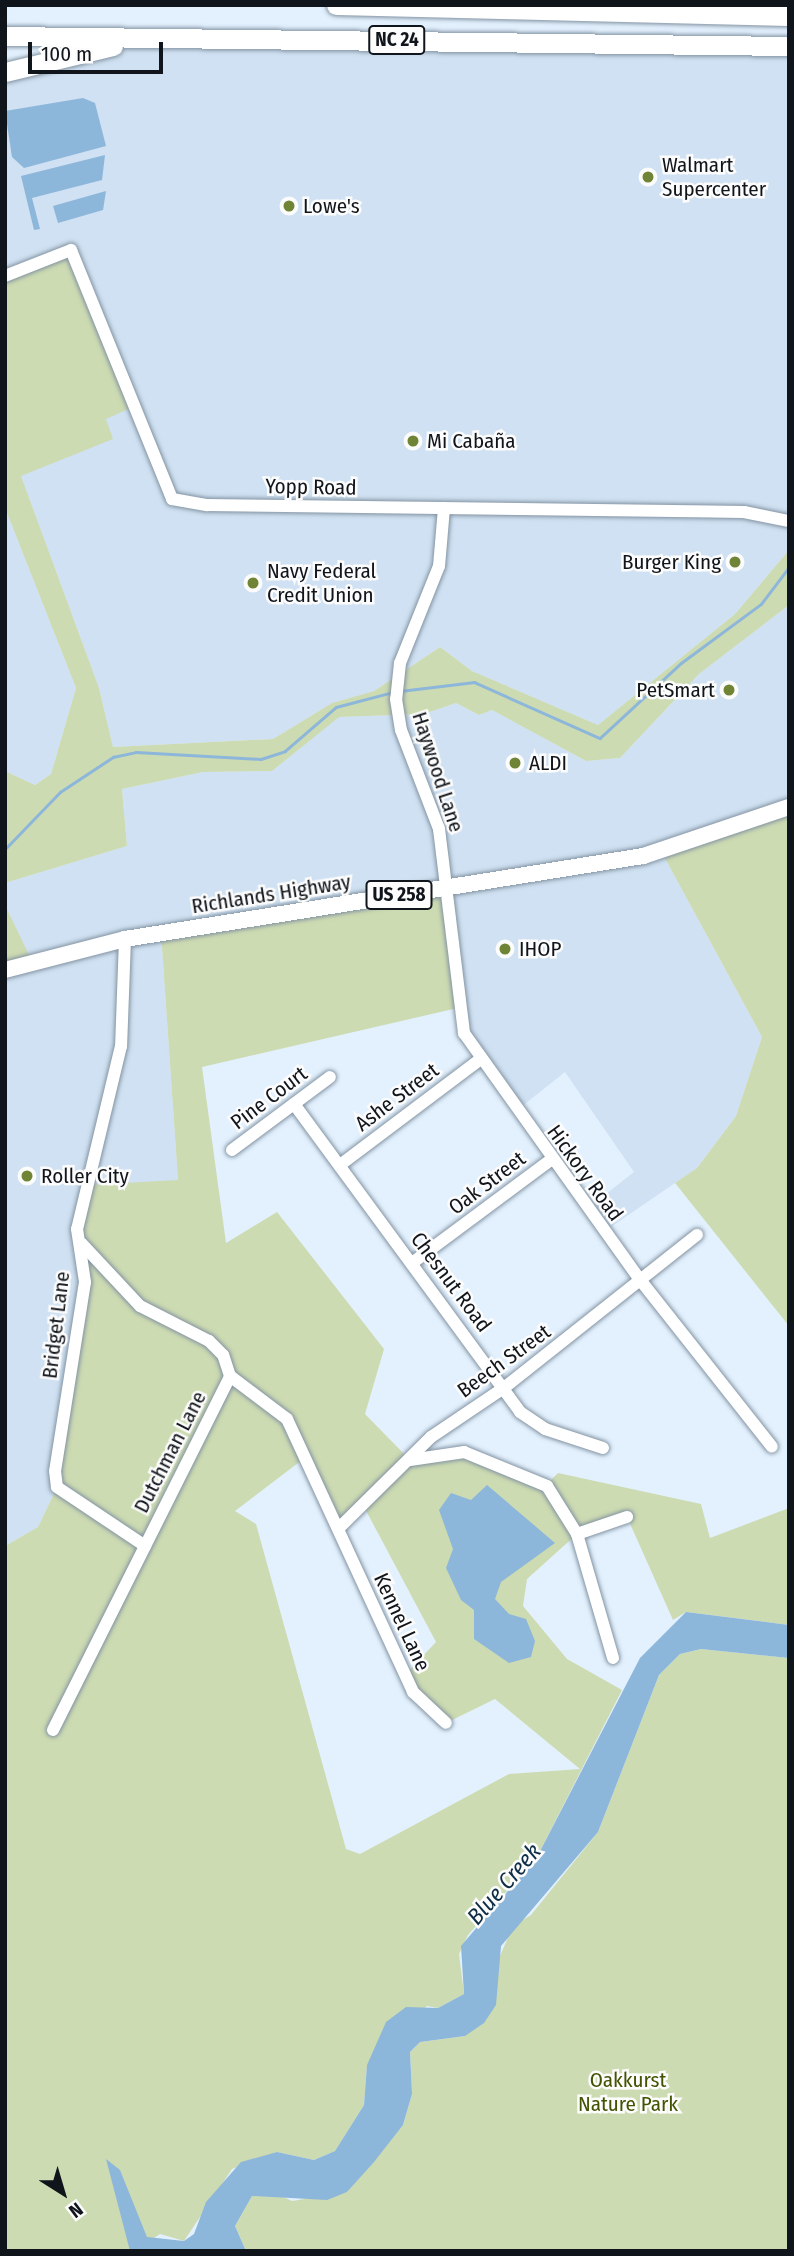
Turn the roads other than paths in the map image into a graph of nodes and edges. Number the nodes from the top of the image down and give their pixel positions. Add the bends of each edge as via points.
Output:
1 (336, 5) edge
2 (789, 16) edge
3 (5, 36) edge
4 (185, 38) junction
5 (789, 46) edge
6 (5, 72) edge
7 (5, 276) edge
8 (444, 508) junction
9 (789, 521) edge
10 (789, 807) edge
11 (450, 887) junction
12 (125, 939) junction
13 (5, 970) edge
14 (478, 1060) junction
15 (330, 1077) dead end
16 (294, 1104) junction
17 (232, 1150) dead end
18 (552, 1159) junction
19 (340, 1165) junction
20 (697, 1235) dead end
21 (81, 1242) junction
22 (412, 1264) junction
23 (641, 1281) junction
24 (230, 1376) junction
25 (505, 1387) junction
26 (772, 1447) dead end
27 (603, 1448) dead end
28 (410, 1460) junction
29 (627, 1517) dead end
30 (341, 1526) junction
31 (577, 1534) junction
32 (145, 1546) junction
33 (612, 1658) dead end
34 (446, 1723) dead end
35 (53, 1730) dead end

1 - 2 highway, NC 24
3 - 4 highway, NC 24
4 - 5 highway, NC 24
4 - 6 highway via 95,48
7 - 8 street, Yopp Road via 71,250 172,499 206,505
8 - 9 street, Yopp Road via 744,512
8 - 11 street, Haywood Lane via 439,566 397,677 401,730 439,829
10 - 11 main road, Richlands Highway / US 258 via 643,856
11 - 12 main road, Richlands Highway / US 258
11 - 14 street, Hickory Road via 464,1033
12 - 13 main road, Richlands Highway / US 258
12 - 21 street, Bridget Lane via 121,1046 78,1229
14 - 18 street, Hickory Road
14 - 19 street, Ashe Street
15 - 16 street, Pine Court
16 - 17 street, Pine Court
16 - 19 street, Chesnut Road
18 - 22 street, Oak Street
18 - 23 street, Hickory Road
19 - 22 street, Chesnut Road
20 - 23 street, Beech Street
21 - 24 street, Dutchman Lane via 140,1306 209,1342 223,1355
21 - 32 street, Bridget Lane via 85,1282 57,1487
22 - 25 street, Chesnut Road
23 - 25 street, Beech Street
23 - 26 street, Hickory Road
24 - 30 street, Kennel Lane via 287,1419
24 - 32 street, Dutchman Lane
25 - 27 street, Chesnut Road via 520,1412 545,1429
25 - 28 street, Beech Street via 431,1437
28 - 30 street, Beech Street
28 - 31 street via 464,1452 522,1471 547,1486
29 - 31 street
30 - 34 street, Kennel Lane via 413,1692
31 - 33 street
32 - 35 street, Dutchman Lane

